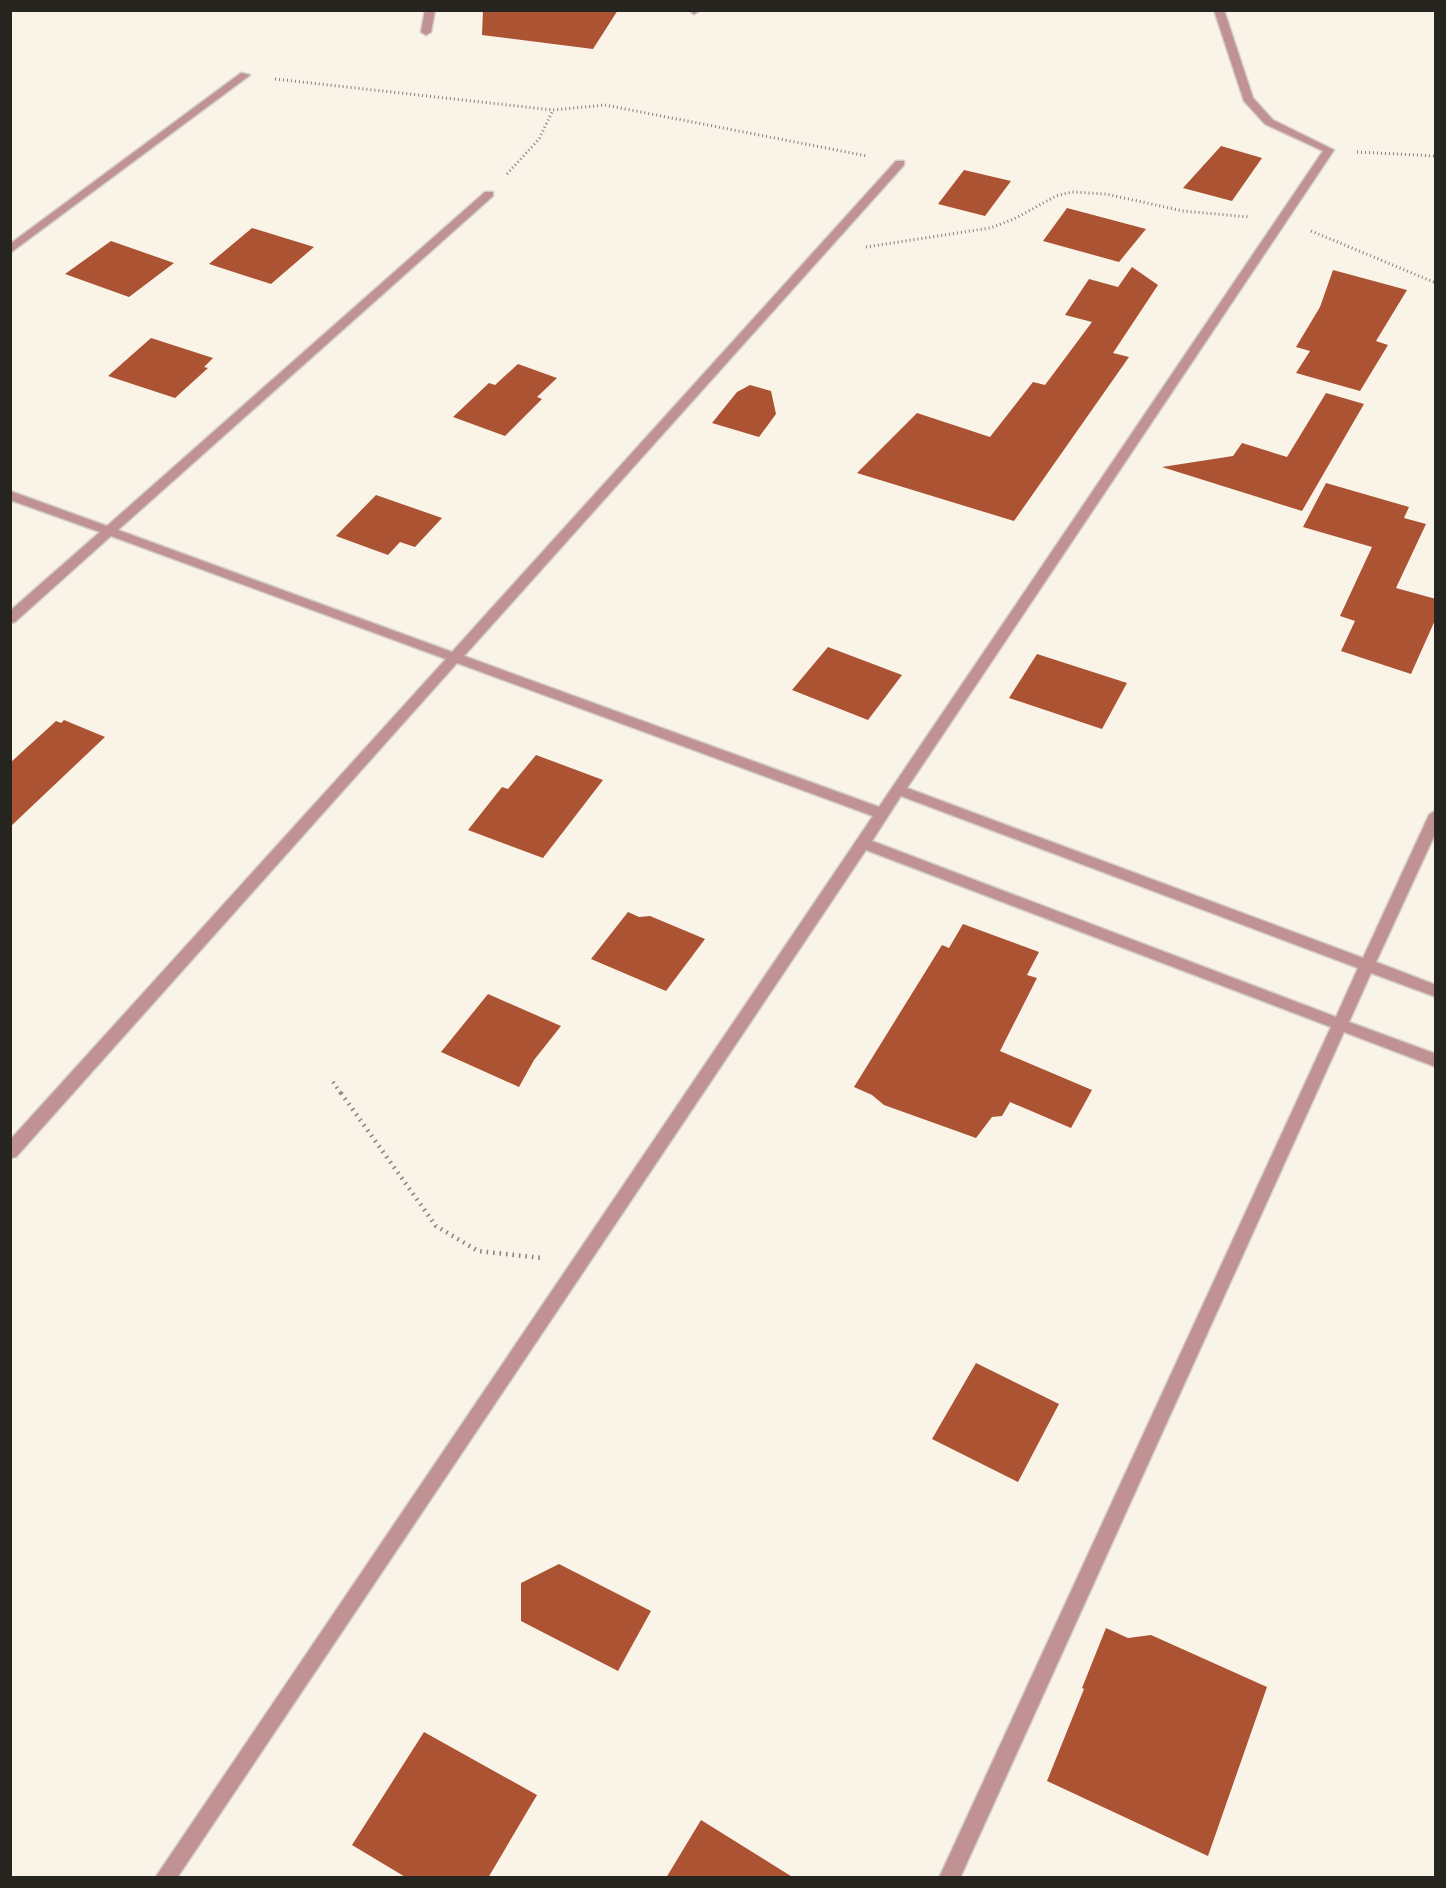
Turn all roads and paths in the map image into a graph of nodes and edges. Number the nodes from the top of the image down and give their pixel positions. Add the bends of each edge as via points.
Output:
1 (430, 10) edge
2 (1219, 10) edge
3 (426, 33) dead end
4 (245, 75) joint
5 (554, 110) junction
6 (1329, 150) junction
7 (1436, 156) edge
8 (900, 163) joint
9 (489, 194) joint
10 (1284, 219) junction
11 (10, 250) edge
12 (813, 259) junction
13 (1436, 283) edge
14 (10, 495) edge
15 (110, 531) junction
16 (10, 620) edge
17 (455, 657) junction
18 (899, 790) junction
19 (883, 814) junction
20 (1436, 815) edge
21 (863, 843) junction
22 (1366, 965) junction
23 (1436, 991) edge
24 (1340, 1024) junction
25 (1436, 1060) edge
26 (333, 1082) dead end
27 (10, 1152) edge
28 (581, 1262) junction
29 (165, 1878) edge
30 (949, 1878) edge

1 - 3 street
2 - 6 street via 1248,99 1269,122
4 - 5 path
4 - 11 street
5 - 8 path via 605,105
5 - 9 path via 539,139
6 - 7 path
6 - 10 street
8 - 12 street
9 - 15 street
10 - 12 path via 1162,207 1105,192 1069,192 1006,223
10 - 13 path
10 - 18 street
12 - 17 street
14 - 15 street
15 - 16 street
15 - 17 street
17 - 19 street
17 - 27 street
18 - 19 street
18 - 22 street
19 - 21 street
20 - 22 street
21 - 24 street
21 - 28 street
22 - 23 street
22 - 24 street
24 - 25 street
24 - 30 street
26 - 28 path via 435,1226 478,1251
28 - 29 street

